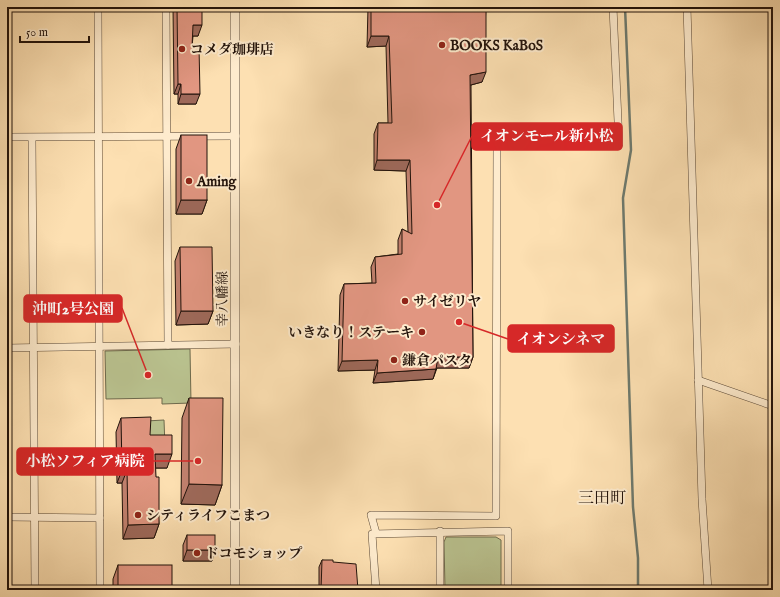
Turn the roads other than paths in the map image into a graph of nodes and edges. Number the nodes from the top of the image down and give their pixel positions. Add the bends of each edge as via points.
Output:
1 (98, 7) edge
2 (166, 7) edge
3 (235, 7) edge
4 (613, 7) edge
5 (687, 7) edge
6 (166, 136) junction
7 (236, 136) junction
8 (7, 137) edge
9 (98, 137) junction
10 (32, 138) junction
11 (236, 344) junction
12 (168, 345) junction
13 (7, 348) edge
14 (34, 348) junction
15 (100, 348) junction
16 (698, 380) junction
17 (773, 406) edge
18 (35, 517) junction
19 (7, 518) edge
20 (100, 518) junction
21 (440, 531) junction
22 (376, 534) junction
23 (35, 590) edge
24 (100, 590) edge
25 (235, 590) edge
26 (376, 590) edge
27 (440, 590) edge
28 (508, 590) edge
29 (708, 590) edge

1 - 9 street
2 - 6 street
3 - 7 street, 幸八幡線
4 - 22 street via 619,144 497,145 496,516 371,515
5 - 16 street
6 - 7 street
6 - 9 street
6 - 12 street
7 - 11 street, 幸八幡線
8 - 10 street
9 - 10 street
9 - 15 street
10 - 14 street
11 - 12 street
11 - 25 street, 幸八幡線
12 - 15 street
13 - 14 street
14 - 15 street
14 - 18 street
15 - 20 street
16 - 17 street
16 - 29 street
18 - 19 street
18 - 20 street
18 - 23 street
20 - 24 street
21 - 22 street
21 - 27 street
21 - 28 street via 508,531
22 - 26 street via 372,534

